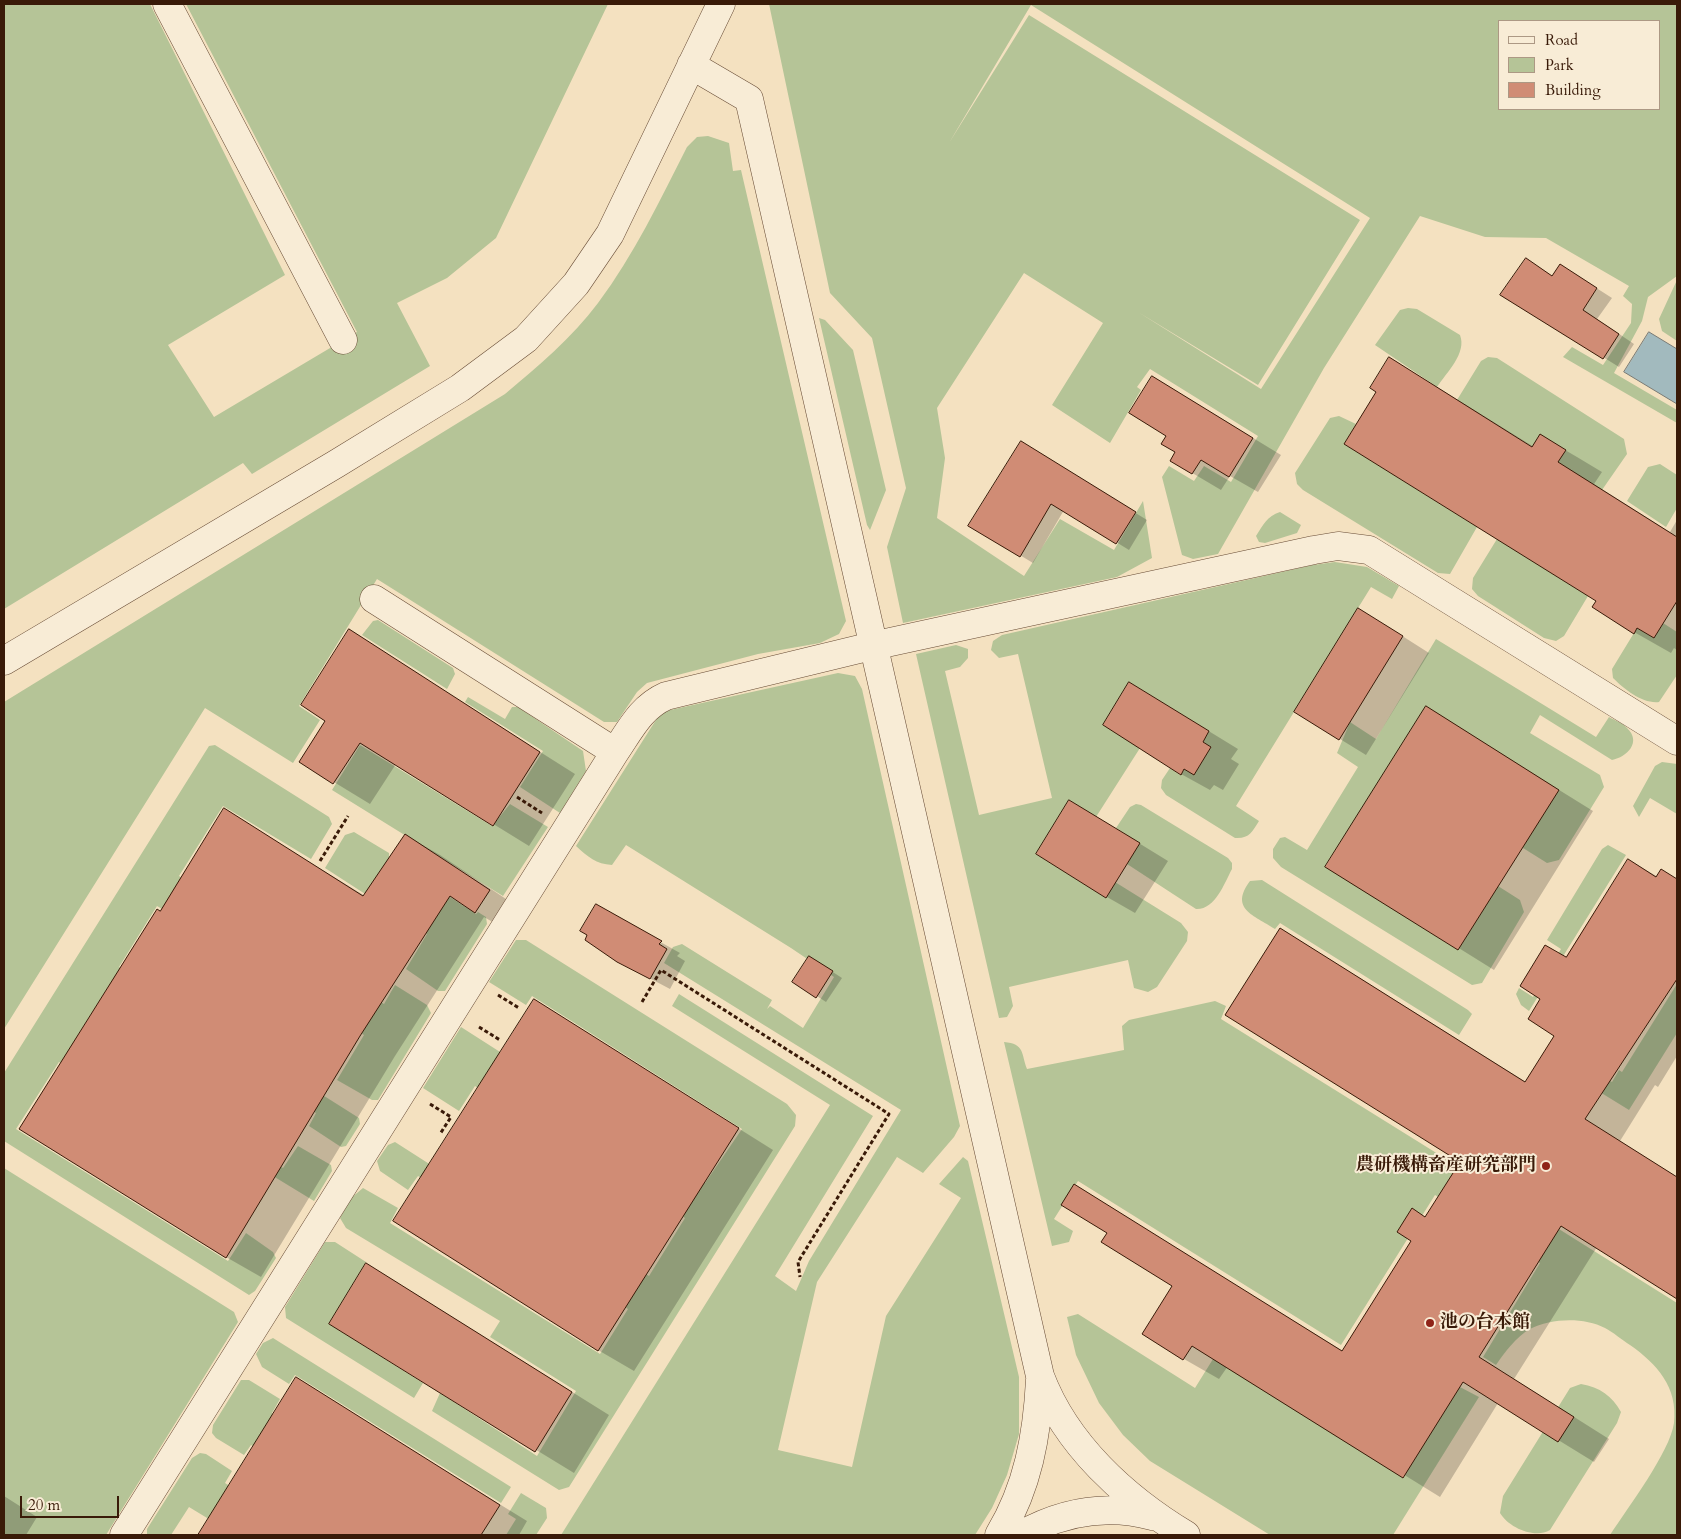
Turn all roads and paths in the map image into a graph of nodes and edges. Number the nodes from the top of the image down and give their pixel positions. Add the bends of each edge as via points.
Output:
1 (167, 4) edge
2 (721, 4) edge
3 (692, 66) junction
4 (343, 340) dead end
5 (374, 599) dead end
6 (872, 646) junction
7 (4, 661) edge
8 (1677, 741) edge
9 (615, 752) junction
10 (348, 816) dead end
11 (320, 861) dead end
12 (642, 1002) dead end
13 (404, 1088) junction
14 (440, 1134) dead end
15 (800, 1277) dead end
16 (1040, 1376) junction
17 (1159, 1518) junction
18 (124, 1535) edge
19 (999, 1535) edge
20 (1021, 1535) edge
21 (1186, 1535) edge

1 - 4 street
2 - 3 street
3 - 6 street via 748,99
3 - 7 street via 610,234 576,284 526,339 460,388
5 - 9 street
6 - 8 street via 1314,550 1353,546 1369,550
6 - 9 street via 666,696 645,709
6 - 16 street
9 - 13 street
10 - 11 path
12 - 15 path via 661,970 889,1114 798,1262
13 - 14 path via 451,1117
13 - 18 street
16 - 17 street via 1061,1420 1081,1446 1130,1496
16 - 19 street via 1033,1449 1014,1511
17 - 20 street via 1105,1510 1065,1516
17 - 21 street

